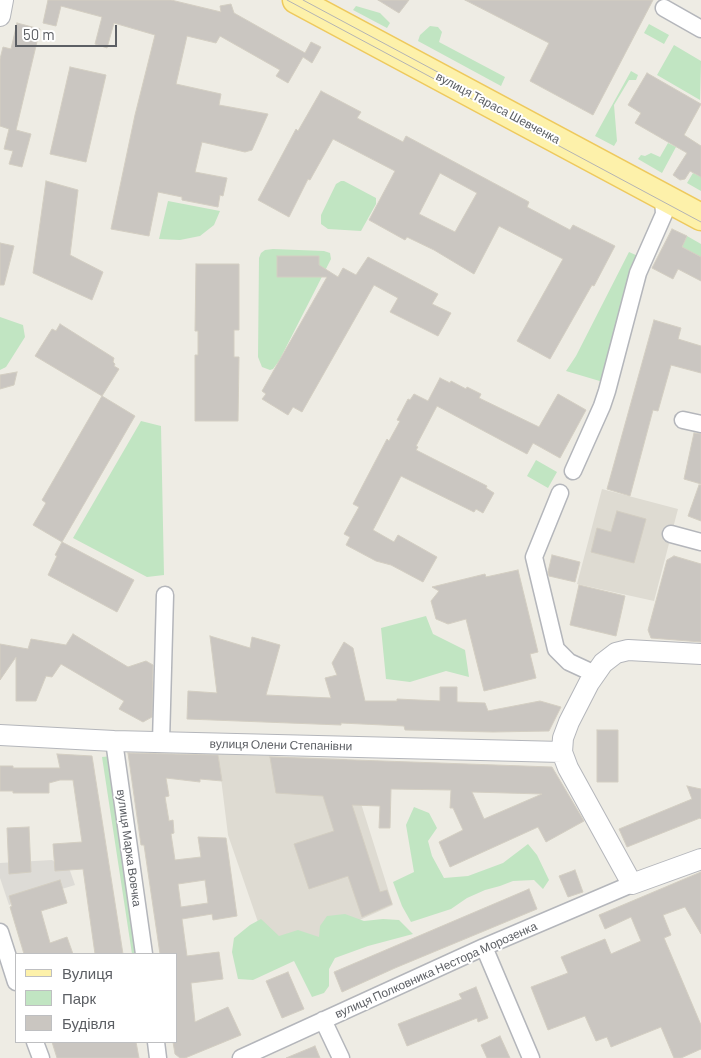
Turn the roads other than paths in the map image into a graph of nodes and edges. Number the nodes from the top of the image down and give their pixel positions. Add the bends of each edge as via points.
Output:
1 (3, 0) edge
2 (296, 0) edge
3 (664, 8) dead end
4 (0, 16) edge
5 (701, 29) edge
6 (677, 208) edge
7 (683, 420) dead end
8 (701, 424) edge
9 (573, 471) dead end
10 (560, 493) dead end
11 (672, 534) dead end
12 (701, 542) edge
13 (165, 595) dead end
14 (701, 654) edge
15 (595, 674) junction
16 (0, 735) edge
17 (114, 741) junction
18 (161, 742) junction
19 (562, 752) junction
20 (701, 859) edge
21 (632, 884) junction
22 (0, 932) edge
23 (484, 947) junction
24 (144, 953) edge
25 (15, 979) edge
26 (323, 1020) junction
27 (35, 1043) edge
28 (156, 1043) edge
29 (41, 1058) edge
30 (158, 1058) edge
31 (241, 1058) edge
32 (341, 1058) edge
33 (531, 1058) edge

1 - 4 street
2 - 6 main road, вулиця Тараса Шевченка
3 - 5 street
6 - 9 street via 652,241 638,273 602,406
7 - 8 street
10 - 15 street via 534,557 556,649 569,662
11 - 12 street
13 - 18 street
14 - 15 street via 628,650 616,653
15 - 19 street via 569,722
16 - 17 street, вулиця Олени Степанівни
17 - 18 street, вулиця Олени Степанівни
17 - 24 street, вулиця Марка Вовчка
18 - 19 street, вулиця Олени Степанівни
19 - 21 street
20 - 21 street
21 - 23 street, вулиця Полковника Нестора Морозенка
22 - 25 street
23 - 26 street, вулиця Полковника Нестора Морозенка
23 - 33 street
26 - 31 street, вулиця Полковника Нестора Морозенка
26 - 32 street
27 - 29 street
28 - 30 street

